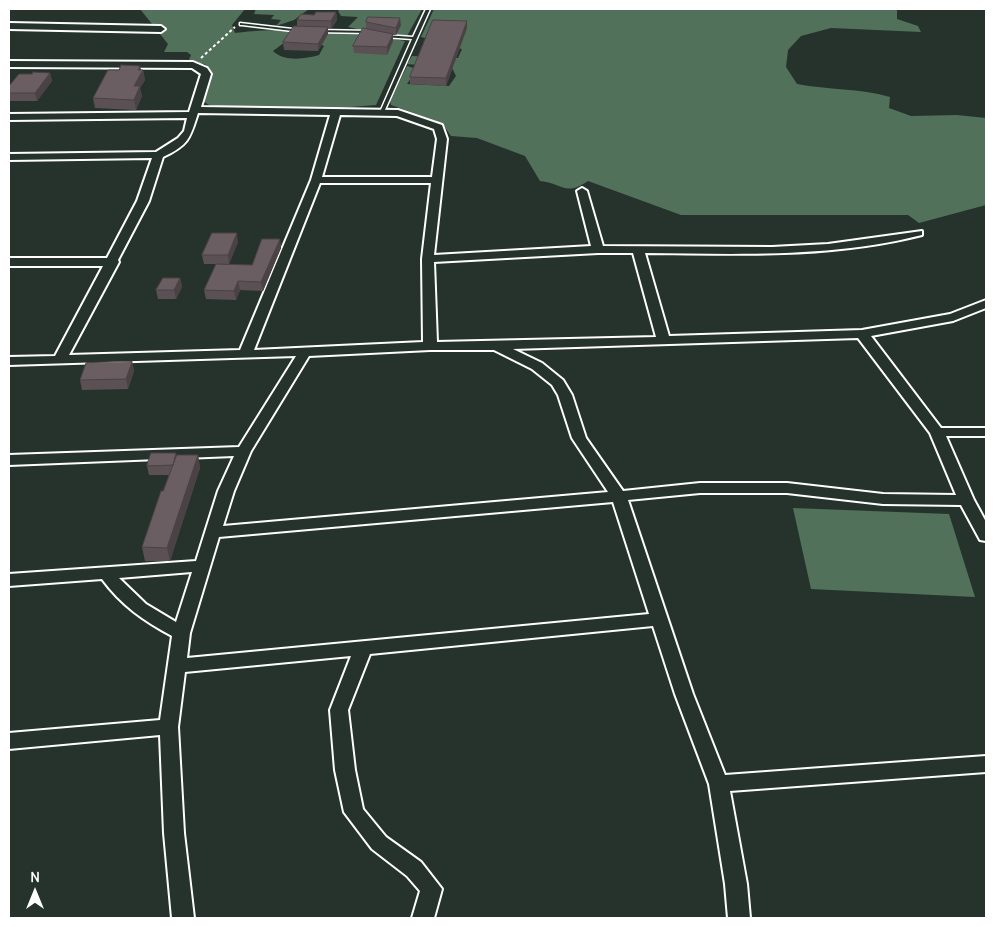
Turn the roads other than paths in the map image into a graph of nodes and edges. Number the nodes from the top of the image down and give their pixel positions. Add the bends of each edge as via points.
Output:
1 (428, 9) edge
2 (242, 24) road end
3 (9, 26) edge
4 (161, 29) dead end
5 (414, 38) junction
6 (9, 64) edge
7 (193, 112) junction
8 (336, 112) junction
9 (382, 112) junction
10 (9, 117) edge
11 (158, 155) junction
12 (9, 157) edge
13 (316, 180) junction
14 (437, 180) junction
15 (582, 191) dead end
16 (918, 233) dead end
17 (598, 249) junction
18 (638, 249) junction
19 (428, 259) junction
20 (9, 262) edge
21 (113, 262) junction
22 (986, 304) edge
23 (862, 334) junction
24 (664, 341) junction
25 (430, 346) junction
26 (496, 346) junction
27 (246, 352) junction
28 (305, 352) junction
29 (60, 359) junction
30 (9, 361) edge
31 (937, 432) junction
32 (986, 432) edge
33 (244, 451) junction
34 (9, 460) edge
35 (619, 496) junction
36 (966, 500) junction
37 (214, 532) junction
38 (986, 536) edge
39 (200, 566) junction
40 (108, 573) junction
41 (9, 580) edge
42 (659, 619) junction
43 (180, 633) junction
44 (363, 648) junction
45 (177, 666) junction
46 (169, 727) junction
47 (9, 741) edge
48 (986, 764) edge
49 (719, 784) junction
50 (183, 918) edge
51 (423, 918) edge
52 (739, 918) edge

1 - 5 lane
2 - 5 lane via 302,31 373,32 391,38
3 - 4 street
5 - 9 lane
6 - 7 street via 193,65 206,74
7 - 8 street
7 - 10 street
7 - 11 street via 191,126 183,140
8 - 9 street
8 - 13 street
9 - 14 street via 413,116 438,127 442,139
11 - 12 street
11 - 21 street via 143,201
13 - 14 street
13 - 27 street
14 - 19 street
15 - 17 street
16 - 18 street via 828,248 772,251
17 - 18 street
17 - 19 street
18 - 24 street
19 - 25 street
20 - 21 street
21 - 29 street
22 - 23 street via 953,317
23 - 24 street
23 - 31 street
24 - 26 street
25 - 26 street
25 - 28 street
26 - 35 street via 537,366 558,383 579,438
27 - 28 street
27 - 29 street
28 - 33 street
29 - 30 street
31 - 32 street
31 - 36 street
33 - 34 street
33 - 37 street via 226,491
35 - 36 street via 700,488 788,488 883,499
35 - 37 street
35 - 42 street
36 - 38 street
37 - 39 street
39 - 40 street
39 - 43 street
40 - 41 street
40 - 43 street via 122,594 147,615
42 - 44 street
42 - 49 street
43 - 45 street
44 - 45 street
44 - 51 street via 339,710 345,770 354,812 379,843 414,869 431,888
45 - 46 street
46 - 47 street
46 - 50 street via 174,833
48 - 49 street
49 - 52 street

